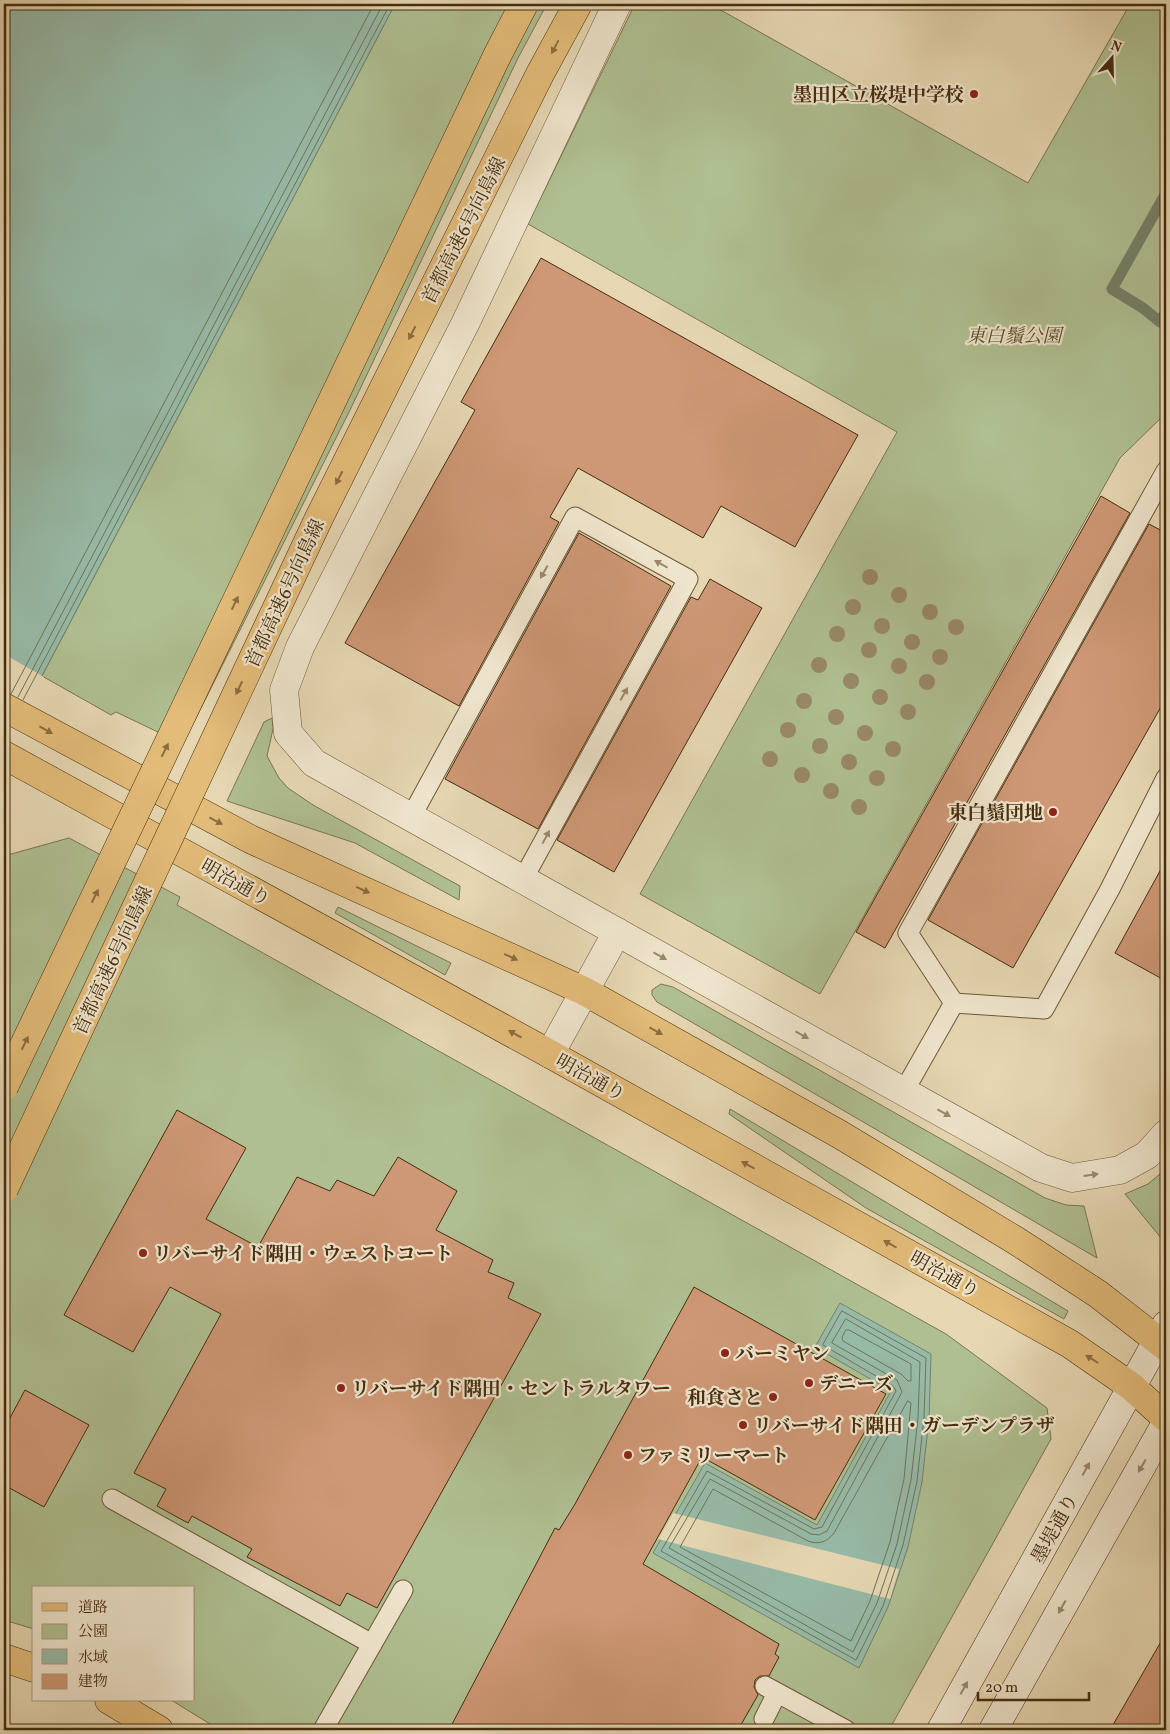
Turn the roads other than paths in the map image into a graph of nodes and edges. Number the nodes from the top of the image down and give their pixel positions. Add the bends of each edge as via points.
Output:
1 (524, 4) edge
2 (578, 4) edge
3 (617, 4) edge
4 (1166, 471) edge
5 (4, 706) edge
6 (4, 755) edge
7 (1166, 778) edge
8 (411, 817) junction
9 (522, 880) junction
10 (617, 932) junction
11 (584, 991) junction
12 (954, 1003) junction
13 (550, 1054) junction
14 (4, 1087) edge
15 (904, 1091) junction
16 (1166, 1134) edge
17 (4, 1189) edge
18 (1164, 1337) edge
19 (1132, 1386) junction
20 (1166, 1418) edge
21 (1166, 1424) edge
22 (112, 1499) dead end
23 (403, 1590) dead end
24 (372, 1644) junction
25 (4, 1658) edge
26 (32, 1667) edge
27 (112, 1702) edge
28 (761, 1720) edge
29 (159, 1730) edge
30 (323, 1730) edge
31 (846, 1730) edge
32 (941, 1730) edge
33 (993, 1730) edge

14 -> 1 main road, 首都高速6号向島線, bridge
2 -> 17 main road, 首都高速6号向島線, bridge via 319,518
3 - 8 street via 465,324 300,647 284,690 288,733 314,763
4 - 12 lane via 908,933
5 -> 11 main road via 250,839
13 -> 6 main road, 明治通り
7 - 12 lane via 1044,1009
8 - 9 street
9 -> 8 lane via 688,579 575,516
9 - 10 street
10 - 11 street
10 -> 15 street
11 - 13 street
11 -> 18 main road via 839,1134 1007,1235
12 - 15 lane
19 -> 13 main road, 明治通り via 1070,1344
15 -> 16 street via 1041,1168 1072,1178 1120,1170 1147,1154
18 - 19 street, 墨堤通り
19 - 20 main road, 明治通り
32 -> 19 street, 墨堤通り
21 -> 33 street
22 - 24 lane
23 - 24 lane
24 - 30 lane
25 - 26 main road
27 - 29 main road
28 - 31 lane via 771,1690

